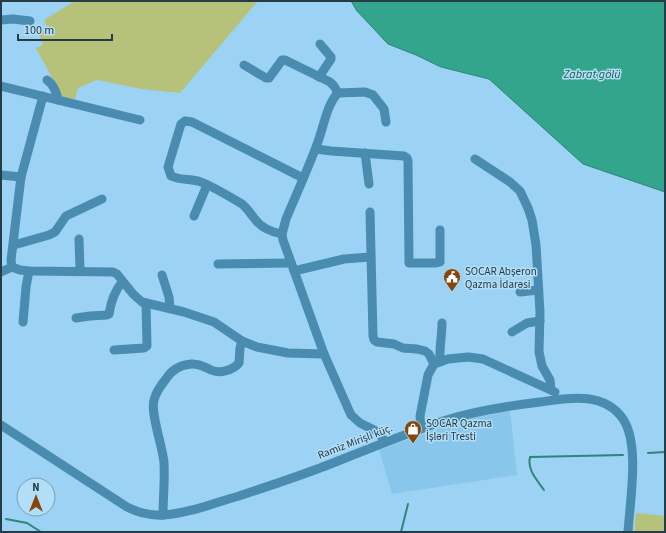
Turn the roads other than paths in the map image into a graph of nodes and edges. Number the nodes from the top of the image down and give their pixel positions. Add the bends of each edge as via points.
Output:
1 (1, 20) edge
2 (30, 21) dead end
3 (320, 44) dead end
4 (244, 65) dead end
5 (319, 77) junction
6 (47, 80) dead end
7 (1, 86) edge
8 (338, 93) junction
9 (43, 96) junction
10 (58, 100) junction
11 (140, 120) dead end
12 (386, 122) dead end
13 (316, 149) junction
14 (365, 153) junction
15 (475, 159) dead end
16 (1, 175) edge
17 (21, 178) junction
18 (303, 178) junction
19 (369, 184) dead end
20 (207, 185) junction
21 (102, 199) dead end
22 (370, 212) dead end
23 (194, 216) dead end
24 (440, 230) dead end
25 (282, 234) junction
26 (79, 239) dead end
27 (14, 245) junction
28 (370, 257) junction
29 (218, 264) dead end
30 (12, 267) junction
31 (292, 267) junction
32 (80, 270) junction
33 (29, 271) junction
34 (1, 272) edge
35 (162, 275) dead end
36 (122, 282) junction
37 (538, 290) junction
38 (520, 292) dead end
39 (146, 303) junction
40 (170, 308) junction
41 (76, 318) dead end
42 (540, 321) junction
43 (23, 322) dead end
44 (442, 323) dead end
45 (512, 332) dead end
46 (242, 341) junction
47 (114, 350) dead end
48 (324, 354) junction
49 (437, 363) junction
50 (551, 390) junction
51 (566, 398) junction
52 (1, 425) edge
53 (421, 429) junction
54 (385, 442) junction
55 (163, 515) junction
56 (628, 532) edge

1 - 2 street
3 - 5 street via 331,59
4 - 5 street via 269,78 282,60 285,60
5 - 8 street via 330,82
6 - 10 street
7 - 9 street
8 - 12 street via 365,92 373,95 384,108
8 - 13 street via 333,97
9 - 10 street
9 - 17 street
10 - 11 street
13 - 14 street
13 - 18 street
14 - 19 street
14 - 24 street via 407,158 409,263 440,262
15 - 37 street via 510,182 524,198 534,230
16 - 17 street
17 - 27 street
18 - 20 street via 192,122 185,121 181,124 168,167 171,176
18 - 25 street
20 - 23 street
20 - 25 street via 241,204 268,230
21 - 27 street via 66,216 55,232
22 - 28 street
25 - 31 street
26 - 32 street
27 - 30 street
28 - 31 street
28 - 49 street via 374,340 425,351
29 - 31 street
30 - 33 street
30 - 34 street
31 - 48 street
32 - 33 street
32 - 36 street via 113,272
33 - 43 street
35 - 40 street
36 - 39 street via 137,299
36 - 41 street via 113,297 107,316
37 - 38 street
37 - 42 street
39 - 40 street
39 - 47 street via 147,346
40 - 46 street via 214,322
42 - 45 street
42 - 50 street via 540,360 550,380
44 - 49 street
46 - 48 street via 288,353
46 - 55 street via 239,363 234,368 218,372 196,364 179,367 170,373 156,395 153,405 164,463
48 - 54 street via 351,415 378,432
49 - 50 street via 458,357 492,362
49 - 53 street via 428,375 420,416
50 - 51 street
51 - 53 street, Ramiz Mirişli küç. via 482,410
51 - 56 street, Ramiz Mirişli küç. via 601,401 613,408 626,424 632,442 633,457
52 - 55 street, Ramiz Mirişli küç. via 127,507 144,514
53 - 54 street, Ramiz Mirişli küç.
54 - 55 street, Ramiz Mirişli küç. via 259,489 184,512

